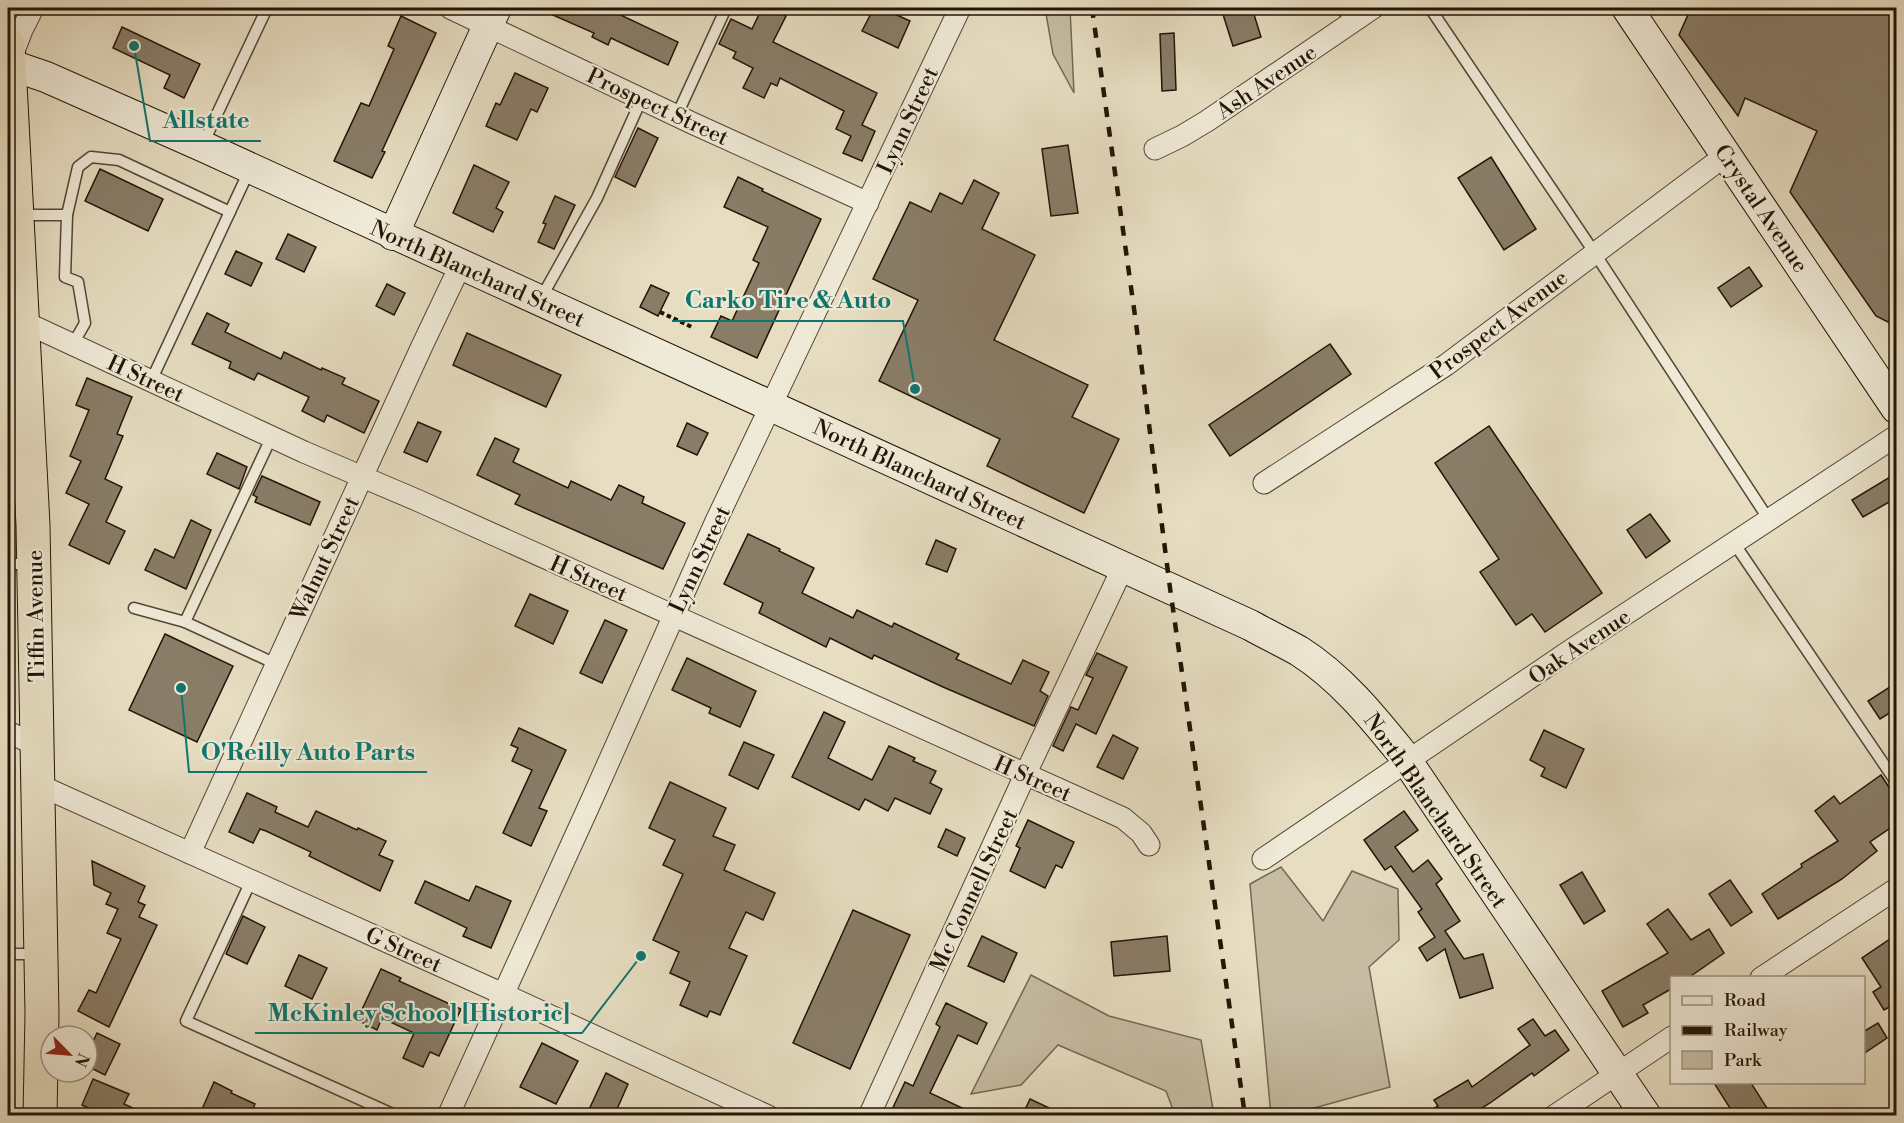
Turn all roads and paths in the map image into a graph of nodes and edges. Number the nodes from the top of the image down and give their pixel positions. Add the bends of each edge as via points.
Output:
1 (33, 8) edge
2 (267, 8) edge
3 (450, 8) edge
4 (726, 8) edge
5 (960, 8) edge
6 (1372, 8) edge
7 (1430, 8) edge
8 (1627, 8) edge
9 (1347, 15) edge
10 (492, 17) edge
11 (8, 60) edge
12 (642, 98) junction
13 (677, 115) junction
14 (202, 146) junction
15 (1155, 148) dead end
16 (1726, 155) junction
17 (251, 168) junction
18 (868, 203) junction
19 (230, 212) junction
20 (17, 215) junction
21 (67, 215) junction
22 (393, 235) junction
23 (1594, 252) junction
24 (461, 264) junction
25 (540, 300) junction
26 (660, 312) dead end
27 (694, 328) dead end
28 (20, 331) junction
29 (73, 344) junction
30 (151, 381) junction
31 (771, 406) junction
32 (1896, 408) edge
33 (272, 436) junction
34 (1896, 436) edge
35 (362, 477) junction
36 (1264, 483) dead end
37 (1769, 520) junction
38 (1734, 543) junction
39 (21, 564) edge
40 (1123, 567) junction
41 (134, 608) dead end
42 (673, 616) junction
43 (185, 622) junction
44 (276, 664) junction
45 (8, 732) edge
46 (38, 746) junction
47 (1407, 762) junction
48 (1025, 775) junction
49 (1896, 782) edge
50 (39, 785) junction
51 (1149, 844) dead end
52 (190, 853) junction
53 (1263, 859) dead end
54 (251, 881) junction
55 (1896, 888) edge
56 (8, 952) edge
57 (41, 954) junction
58 (1764, 976) edge
59 (503, 993) junction
60 (1670, 1038) edge
61 (1617, 1073) junction
62 (40, 1116) edge
63 (397, 1116) edge
64 (448, 1116) edge
65 (768, 1116) edge
66 (869, 1116) edge
67 (1554, 1116) edge
68 (1646, 1116) edge

1 - 11 street
2 - 14 lane
3 - 10 street, Prospect Street
4 - 13 lane
5 - 18 street, Lynn Street
6 - 9 street, Ash Avenue
7 - 23 lane
8 - 16 street, Crystal Avenue
9 - 15 street, Ash Avenue via 1207,121
10 - 12 street, Prospect Street
10 - 22 street
11 - 14 street, North Blanchard Street
11 - 20 highway, Tiffin Avenue
12 - 13 street, Prospect Street
12 - 25 lane via 597,198
13 - 18 street, Prospect Street
14 - 17 street, North Blanchard Street
16 - 23 street, Prospect Avenue
16 - 32 street, Crystal Avenue
17 - 19 lane
17 - 22 street, North Blanchard Street
18 - 31 street, Lynn Street
19 - 21 lane via 119,160 91,157 78,167
19 - 30 lane
20 - 21 lane
20 - 28 highway, Tiffin Avenue
21 - 29 lane via 65,277 78,282 85,324
22 - 24 street, North Blanchard Street
23 - 36 street, Prospect Avenue via 1446,364
23 - 37 lane
24 - 25 street, North Blanchard Street
24 - 35 street, Walnut Street
25 - 31 street, North Blanchard Street
26 - 27 path
28 - 29 street, H Street
28 - 39 highway, Tiffin Avenue via 28,396
29 - 30 street, H Street
30 - 33 street, H Street
31 - 40 street, North Blanchard Street
31 - 42 street, Lynn Street
33 - 35 street, H Street
33 - 43 lane
34 - 37 street, Oak Avenue
35 - 42 street, H Street
35 - 44 street, Walnut Street
37 - 38 street, Oak Avenue
38 - 47 street, Oak Avenue
38 - 49 lane
39 - 46 highway, Tiffin Avenue
40 - 47 street, North Blanchard Street via 1300,652 1365,707
40 - 48 street, Mc Connell Street
41 - 43 lane
42 - 48 street, H Street
42 - 59 street, Lynn Street
43 - 44 lane
44 - 52 street, Walnut Street
45 - 46 street
46 - 50 highway, Tiffin Avenue
47 - 53 street, Oak Avenue
47 - 61 street, North Blanchard Street
48 - 51 street, H Street via 1122,818
48 - 66 street, Mc Connell Street
50 - 52 street, G Street
50 - 57 highway, Tiffin Avenue
52 - 54 street, G Street
54 - 59 street, G Street
54 - 63 lane via 186,1021
55 - 58 street
56 - 57 lane
57 - 62 highway, Tiffin Avenue
59 - 64 street, Lynn Street
59 - 65 street, G Street
60 - 61 street
61 - 67 street
61 - 68 street, North Blanchard Street

